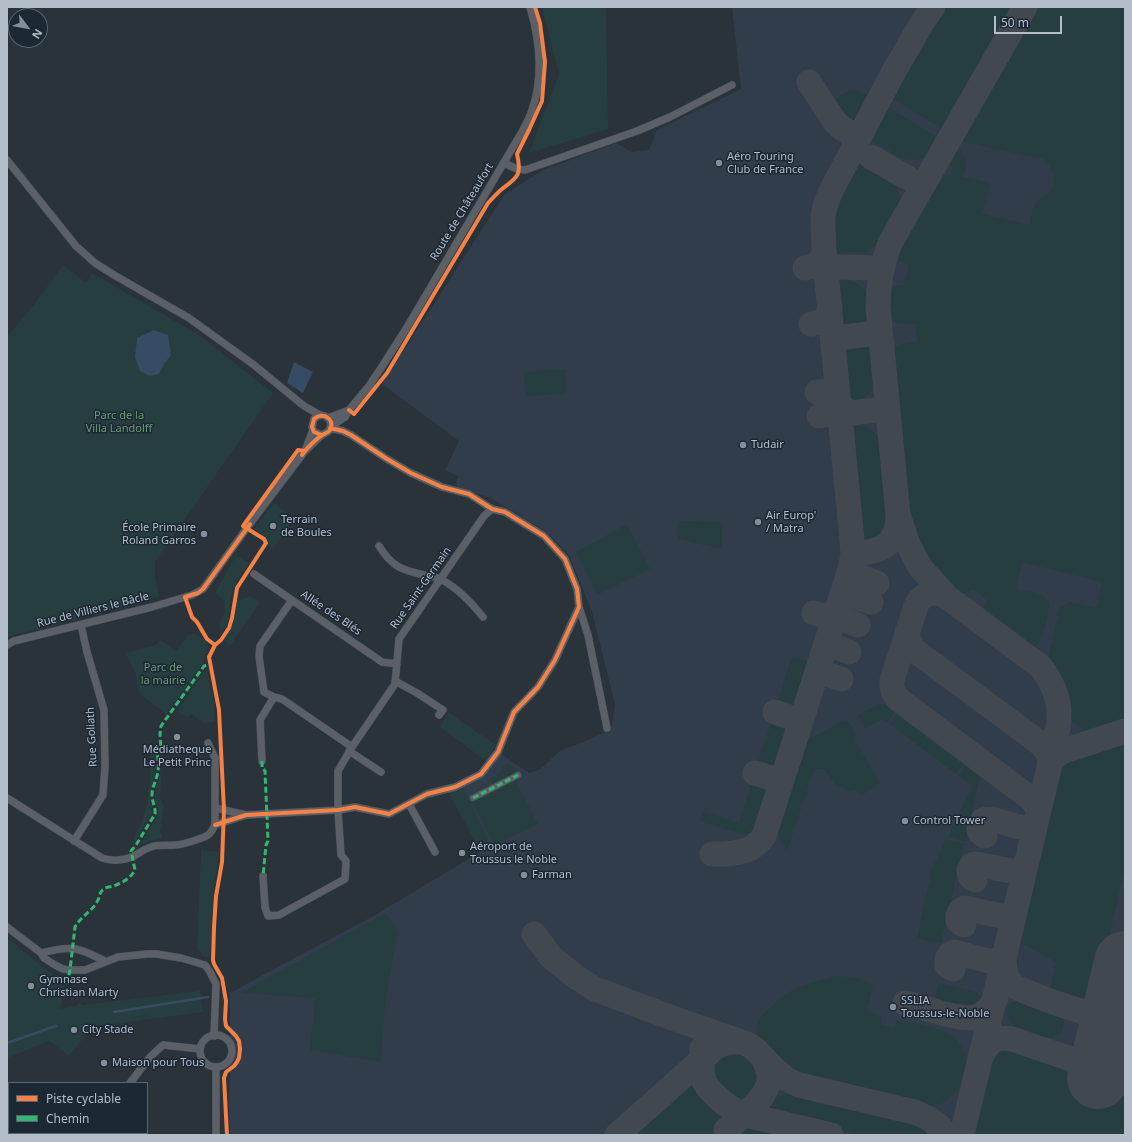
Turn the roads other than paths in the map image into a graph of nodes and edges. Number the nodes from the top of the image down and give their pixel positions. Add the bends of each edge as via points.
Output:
1 (530, 7) edge
2 (732, 85) dead end
3 (7, 160) edge
4 (504, 162) junction
5 (304, 406) junction
6 (320, 416) junction
7 (312, 422) junction
8 (330, 424) junction
9 (313, 430) junction
10 (322, 435) junction
11 (305, 451) junction
12 (492, 509) junction
13 (379, 546) dead end
14 (254, 574) dead end
15 (441, 579) junction
16 (292, 600) junction
17 (579, 607) junction
18 (483, 617) dead end
19 (81, 625) junction
20 (7, 645) edge
21 (397, 664) junction
22 (395, 681) junction
23 (274, 698) junction
24 (439, 715) dead end
25 (607, 728) dead end
26 (208, 743) dead end
27 (350, 749) junction
28 (262, 761) dead end
29 (381, 772) dead end
30 (518, 775) dead end
31 (7, 798) edge
32 (473, 798) dead end
33 (409, 804) junction
34 (215, 808) junction
35 (338, 810) junction
36 (246, 815) junction
37 (215, 825) junction
38 (74, 841) junction
39 (435, 852) dead end
40 (263, 876) dead end
41 (7, 927) edge
42 (41, 953) junction
43 (105, 961) junction
44 (214, 1036) junction
45 (200, 1049) junction
46 (216, 1067) junction
47 (131, 1082) edge
48 (216, 1135) edge

1 - 4 street, Route de Châteaufort via 537,36 539,82 532,111
2 - 4 street via 638,131 525,170
3 - 5 street via 76,246 95,263 210,332
4 - 8 street, Route de Châteaufort via 402,336 349,410
5 - 6 street
5 - 7 street
6 - 7 street via 315,417
6 - 8 street via 326,416
7 - 9 street
8 - 10 street via 327,433
8 - 12 street via 411,473 442,487 469,494
9 - 10 street
9 - 11 street
10 - 11 street
11 - 19 street, Rue de Villiers le Bâcle via 203,590
12 - 15 street, Rue Saint-Germain via 484,516
12 - 17 street via 505,512 544,536 565,559 577,589
13 - 15 street via 386,558 400,568
14 - 16 street, Allée des Blés
15 - 18 street via 458,590
15 - 21 street, Rue Saint-Germain via 399,639
16 - 21 street, Allée des Blés via 382,662
16 - 23 street via 260,646 264,692
17 - 25 street via 588,635
17 - 33 street via 547,674 514,712 498,752 480,774 455,787 427,794
19 - 20 street, Rue de Villiers le Bâcle via 14,641
19 - 38 street, Rue Goliath via 104,710 105,755 103,795
21 - 22 street, Rue Saint-Germain
22 - 24 street via 442,710
22 - 27 street, Rue Saint-Germain
23 - 27 street via 282,699
23 - 28 street via 260,720
26 - 34 street via 215,758
27 - 29 street
27 - 35 street, Rue Saint-Germain via 338,771
30 - 32 street
31 - 38 street
33 - 35 street via 389,814 355,807
33 - 39 street
34 - 36 street
34 - 37 street
35 - 36 street
35 - 40 street, Rue Saint-Germain via 341,855 346,861 346,879 279,916 268,916
36 - 37 street
37 - 38 street via 208,835 176,845 152,846 121,860 102,858
41 - 42 street
42 - 43 street via 58,948 73,948
42 - 43 street via 44,958 63,969 70,970 85,970
43 - 44 street via 118,957 157,954 205,965 216,984
44 - 45 street via 206,1040
44 - 46 street via 224,1037 232,1050 226,1064
45 - 46 street via 203,1061 211,1067
45 - 47 street via 164,1045 150,1057
46 - 48 street

